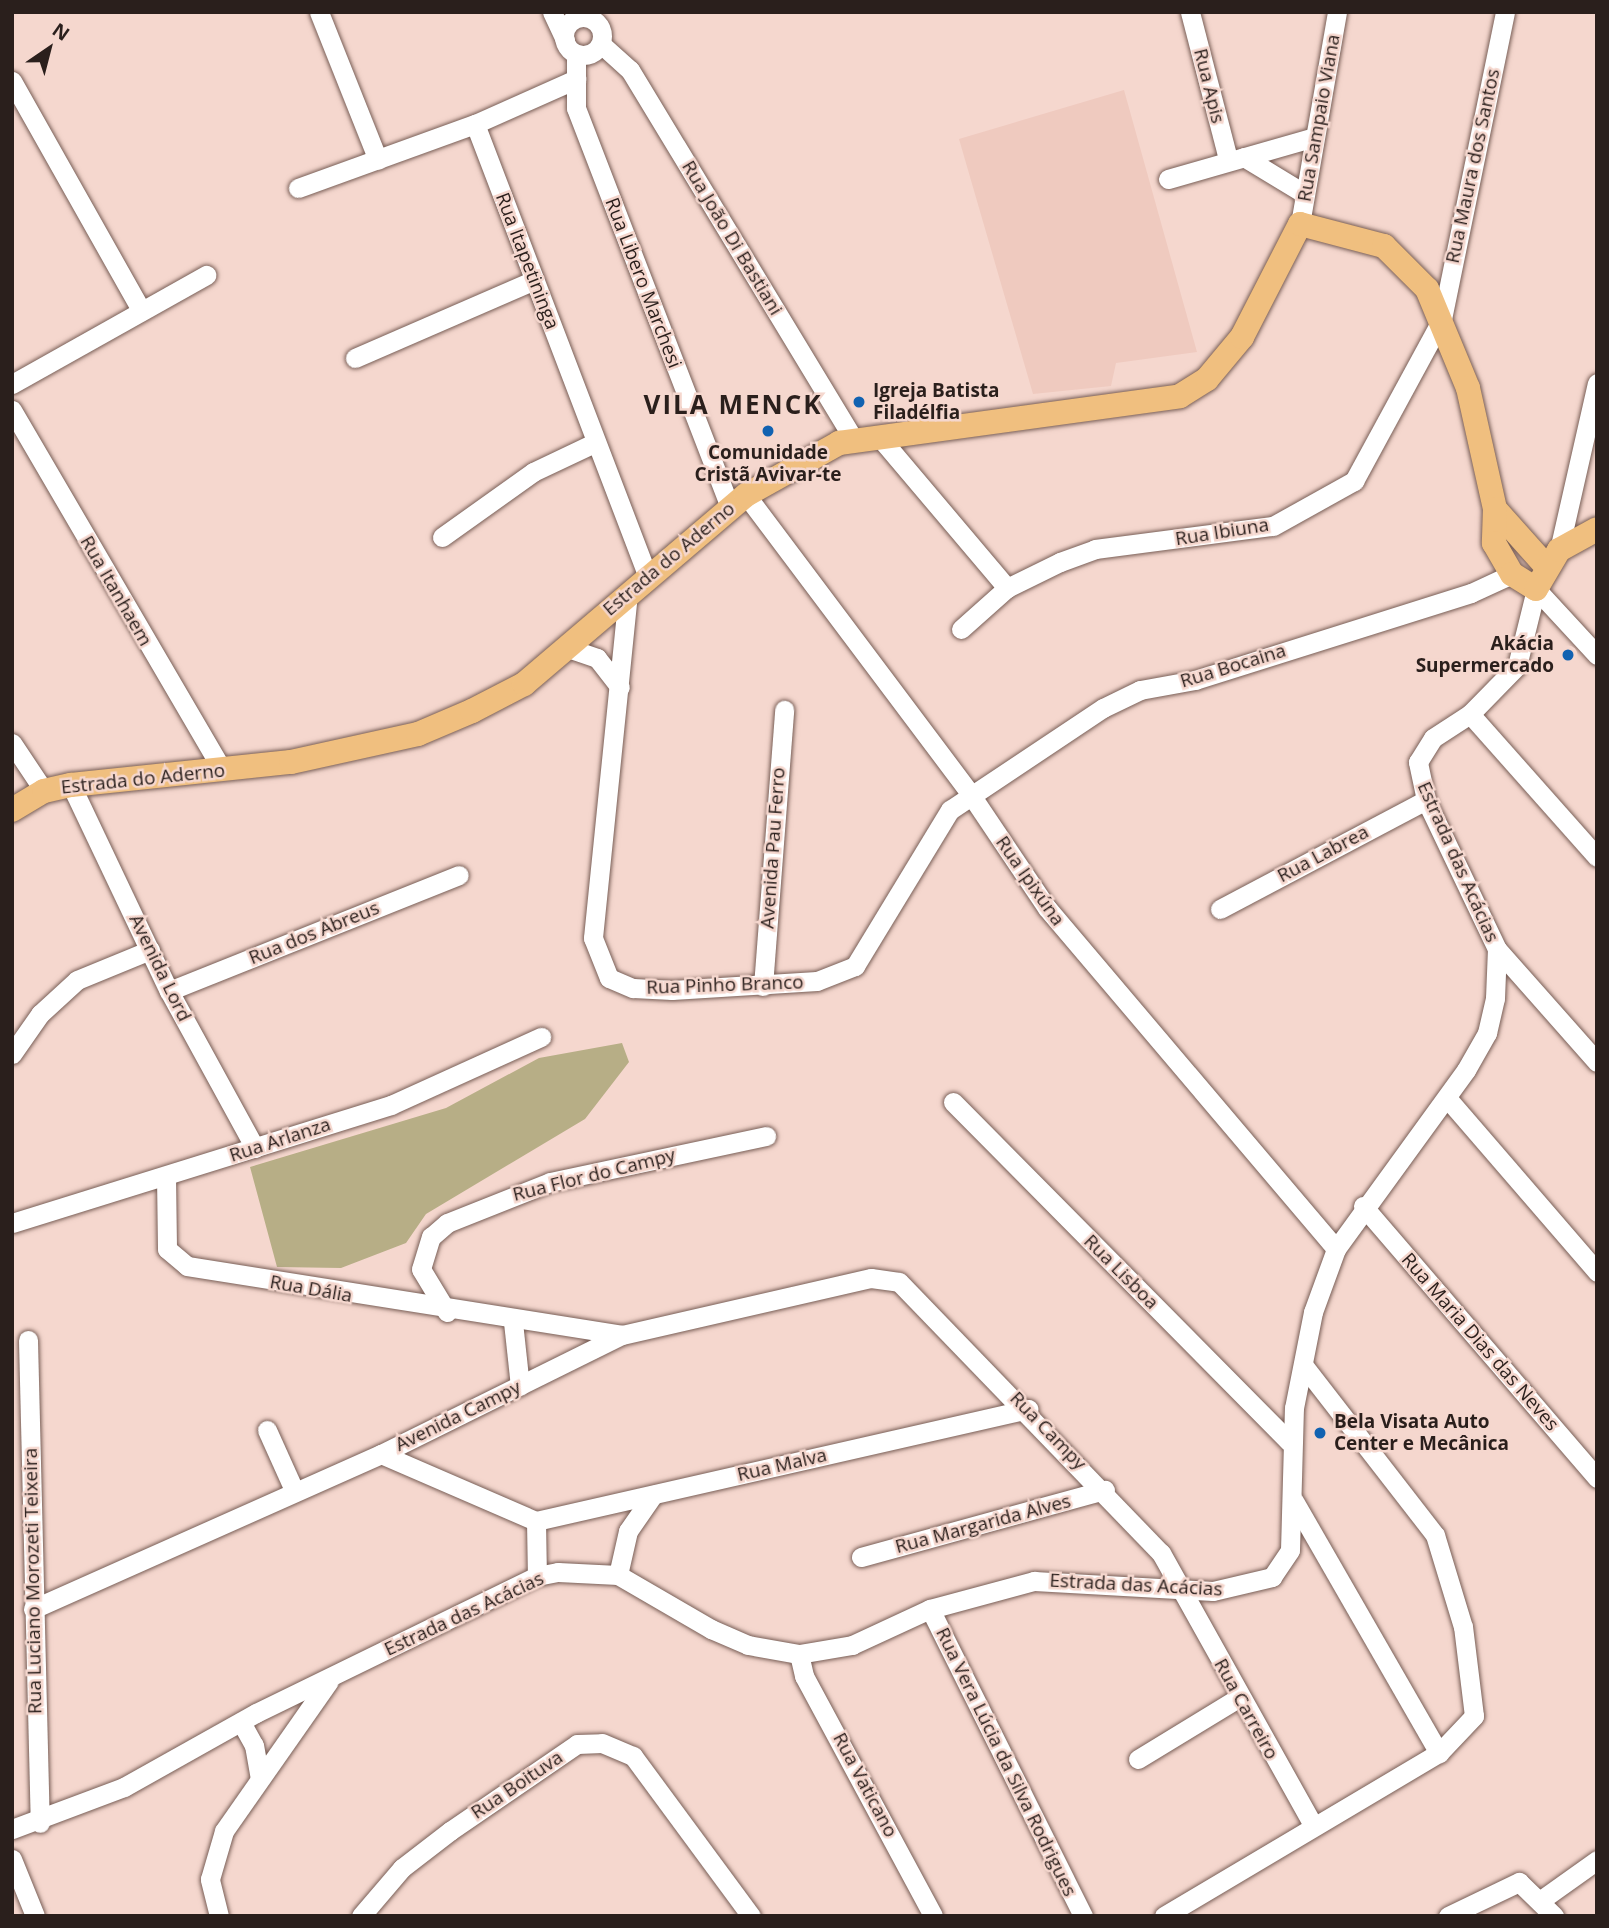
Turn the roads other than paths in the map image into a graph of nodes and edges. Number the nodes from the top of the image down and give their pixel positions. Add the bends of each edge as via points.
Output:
1 (319, 12) edge
2 (552, 12) edge
3 (1191, 12) edge
4 (1337, 12) edge
5 (1505, 12) edge
6 (596, 15) edge
7 (601, 44) junction
8 (570, 47) junction
9 (576, 79) junction
10 (12, 81) edge
11 (475, 124) junction
12 (1314, 137) junction
13 (1236, 158) junction
14 (378, 160) junction
15 (1168, 178) dead end
16 (298, 188) dead end
17 (1305, 194) junction
18 (1300, 224) junction
19 (206, 275) dead end
20 (534, 280) junction
21 (141, 310) junction
22 (1442, 319) junction
23 (355, 358) dead end
24 (1597, 383) edge
25 (12, 384) edge
26 (12, 411) edge
27 (854, 440) junction
28 (882, 440) junction
29 (594, 443) junction
30 (738, 502) junction
31 (1495, 509) junction
32 (1597, 529) edge
33 (442, 537) dead end
34 (1552, 557) junction
35 (647, 573) junction
36 (1512, 574) junction
37 (1007, 588) junction
38 (1536, 589) junction
39 (628, 592) junction
40 (961, 629) dead end
41 (565, 647) junction
42 (1597, 655) edge
43 (620, 687) junction
44 (784, 710) dead end
45 (1470, 714) junction
46 (12, 743) edge
47 (222, 770) junction
48 (71, 785) junction
49 (44, 791) junction
50 (971, 795) junction
51 (1426, 800) junction
52 (12, 810) edge
53 (1597, 857) edge
54 (458, 875) dead end
55 (1220, 908) dead end
56 (1497, 949) junction
57 (150, 950) junction
58 (763, 986) junction
59 (169, 991) junction
60 (541, 1037) dead end
61 (12, 1054) edge
62 (1597, 1062) edge
63 (1447, 1098) junction
64 (953, 1102) dead end
65 (766, 1136) dead end
66 (255, 1148) junction
67 (166, 1176) junction
68 (1363, 1206) junction
69 (12, 1223) edge
70 (1336, 1249) junction
71 (1597, 1272) edge
72 (899, 1282) joint
73 (447, 1312) junction
74 (513, 1322) junction
75 (622, 1335) junction
76 (28, 1340) dead end
77 (1304, 1366) junction
78 (520, 1386) junction
79 (1028, 1409) junction
80 (267, 1430) dead end
81 (1289, 1442) junction
82 (382, 1454) junction
83 (1597, 1478) edge
84 (294, 1490) junction
85 (1105, 1490) junction
86 (654, 1494) junction
87 (1293, 1500) junction
88 (536, 1521) junction
89 (861, 1557) dead end
90 (618, 1575) junction
91 (537, 1576) junction
92 (1183, 1590) junction
93 (33, 1609) junction
94 (930, 1609) junction
95 (799, 1654) junction
96 (331, 1679) junction
97 (1238, 1698) junction
98 (241, 1722) junction
99 (1439, 1753) junction
100 (1138, 1759) dead end
101 (260, 1778) junction
102 (40, 1823) junction
103 (1312, 1825) junction
104 (12, 1829) edge
105 (12, 1858) edge
106 (1597, 1860) edge
107 (1541, 1900) junction
108 (221, 1914) edge
109 (35, 1916) edge
110 (361, 1916) edge
111 (751, 1916) edge
112 (933, 1916) edge
113 (1083, 1916) edge
114 (1164, 1916) edge
115 (1448, 1916) edge
116 (1554, 1916) edge

1 - 14 street
2 - 8 street, Rua Libero Marchesi
3 - 13 street, Rua Apis
4 - 12 street, Rua Sampaio Viana
5 - 22 street, Rua Maura dos Santos
6 - 7 street
6 - 8 street via 573,20
7 - 8 street via 593,53
7 - 27 street, Rua João Di Bastiani via 631,71
8 - 9 street, Rua Libero Marchesi
9 - 11 street
9 - 30 street, Rua Libero Marchesi via 576,108
10 - 21 street
11 - 14 street
11 - 20 street, Rua Itapetininga
12 - 13 street
12 - 17 street, Rua Sampaio Viana
13 - 15 street
13 - 17 street
14 - 16 street
17 - 18 street, Rua Sampaio Viana
18 - 22 main road via 1370,239 1397,254
18 - 28 main road, Estrada do Aderno via 1242,337 1195,389 1141,403
19 - 21 street
20 - 23 street
20 - 29 street, Rua Itapetininga
21 - 25 street
22 - 31 main road via 1468,388
22 - 37 street, Rua Ibiuna via 1360,471 1321,504 1259,528 1095,549
24 - 34 street
26 - 47 street, Rua Itanhaem
27 - 28 main road, Estrada do Aderno
27 - 30 main road, Estrada do Aderno via 794,464
28 - 37 street
29 - 33 street via 533,472
29 - 35 street, Rua Itapetininga
30 - 35 main road, Estrada do Aderno
30 - 50 street, Rua Ipixúna
31 - 34 main road
31 - 36 main road via 1494,543
32 - 34 main road
34 - 38 main road, Estrada das Acácias
35 - 39 main road, Estrada do Aderno
36 - 38 main road
36 - 50 street, Rua Bocaina via 1471,593 1195,680 1140,690
37 - 40 street, Rua Ibiuna
38 - 42 street
38 - 45 street, Estrada das Acácias via 1517,666
39 - 41 main road, Estrada do Aderno
39 - 43 street, Rua Pinho Branco
41 - 43 street via 597,658
41 - 47 main road, Estrada do Aderno via 499,699 418,734 291,762
43 - 58 street, Rua Pinho Branco via 593,938 599,963 609,978 633,988
44 - 58 street, Avenida Pau Ferro
45 - 51 street, Estrada das Acácias via 1421,753
45 - 53 street
46 - 49 street
47 - 48 main road, Estrada do Aderno
48 - 49 main road, Estrada do Aderno
48 - 57 street, Avenida Lord
49 - 52 main road, Estrada do Aderno
50 - 58 street, Rua Pinho Branco via 940,822 855,966 830,979
50 - 70 street, Rua Ipixúna via 1046,908
51 - 55 street, Rua Labrea
51 - 56 street, Estrada das Acácias
54 - 59 street, Rua dos Abreus
56 - 62 street
56 - 63 street, Estrada das Acácias via 1487,1033
57 - 59 street, Avenida Lord
57 - 61 street via 77,981 40,1014
59 - 66 street, Avenida Lord
60 - 66 street, Rua Arlanza via 391,1105
63 - 68 street, Estrada das Acácias
63 - 71 street
64 - 81 street, Rua Lisboa
65 - 73 street, Rua Flor do Campy via 524,1189 467,1212 431,1237 421,1269
66 - 67 street, Rua Arlanza
67 - 69 street, Rua Arlanza
67 - 73 street, Rua Dália via 164,1235 176,1261
68 - 70 street, Estrada das Acácias
68 - 83 street, Rua Maria Dias das Neves
70 - 77 street, Estrada das Acácias via 1313,1312
72 - 75 street, Avenida Campy via 871,1278
72 - 79 street, Rua Campy
73 - 74 street, Rua Dália
74 - 75 street, Rua Dália
74 - 78 street
75 - 78 street, Avenida Campy
76 - 93 street, Rua Luciano Morozeti Teixeira
77 - 81 street, Estrada das Acácias
77 - 99 street via 1412,1498 1439,1547 1476,1704 1463,1733
78 - 82 street, Avenida Campy
79 - 85 street, Rua Campy
79 - 86 street, Rua Malva
80 - 84 street
81 - 87 street, Estrada das Acácias
82 - 84 street, Avenida Campy
82 - 88 street
84 - 93 street, Avenida Campy
85 - 89 street, Rua Margarida Alves
85 - 92 street, Rua Campy via 1161,1553
86 - 88 street, Rua Malva
86 - 90 street via 628,1531
87 - 92 street, Estrada das Acácias via 1290,1550 1272,1577 1244,1588
87 - 99 street
88 - 91 street
90 - 91 street, Estrada das Acácias
90 - 95 street, Estrada das Acácias via 711,1629 748,1645
91 - 96 street, Estrada das Acácias
92 - 94 street, Estrada das Acácias via 1034,1581
92 - 97 street, Rua Carreiro
93 - 102 street, Rua Luciano Morozeti Teixeira
94 - 95 street, Estrada das Acácias via 852,1645
94 - 113 street, Rua Vera Lúcia da Silva Rodrigues
95 - 112 street, Rua Vaticano via 804,1676
96 - 98 street, Estrada das Acácias
96 - 101 street
97 - 100 street
97 - 103 street, Rua Carreiro
98 - 101 street via 254,1745
98 - 102 street, Estrada das Acácias via 124,1787
99 - 103 street
101 - 108 street via 215,1850 210,1880
102 - 104 street, Estrada das Acácias
103 - 114 street
105 - 109 street
106 - 107 street
107 - 115 street via 1519,1882
107 - 116 street
110 - 111 street, Rua Boituva via 402,1868 450,1831 577,1744 601,1742 633,1756

